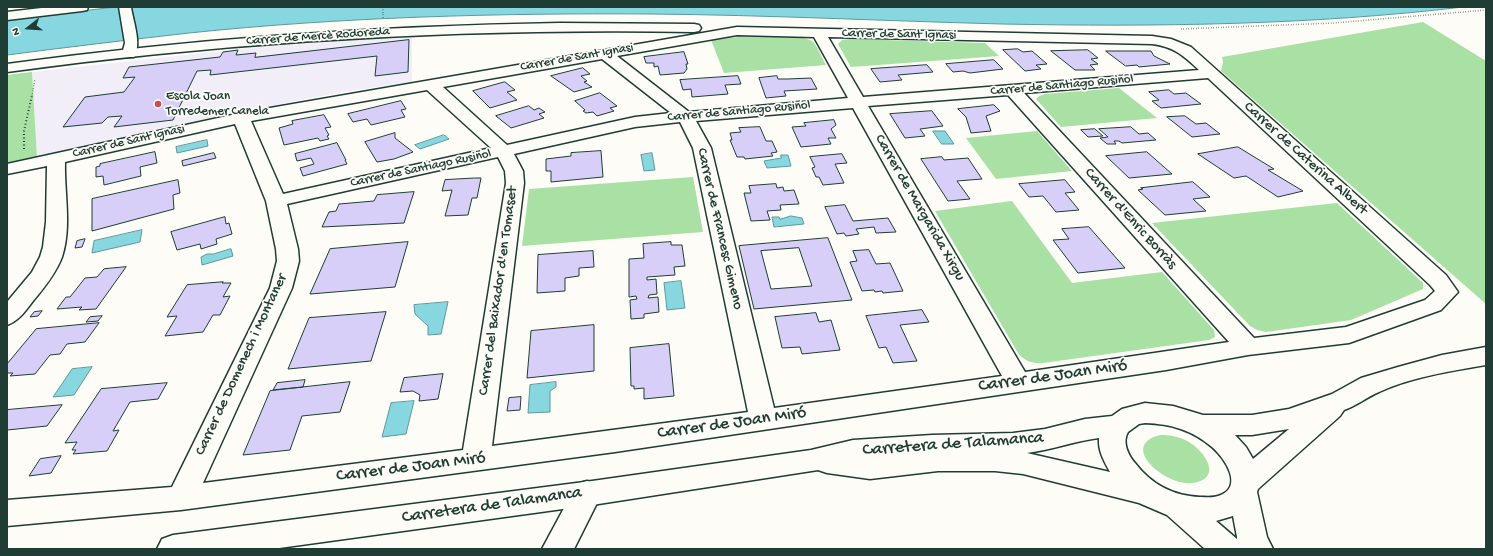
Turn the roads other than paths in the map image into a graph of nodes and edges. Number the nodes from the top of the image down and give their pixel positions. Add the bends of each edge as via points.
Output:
1 (82, 7) edge
2 (125, 7) edge
3 (7, 16) edge
4 (631, 26) junction
5 (737, 31) junction
6 (819, 34) junction
7 (1156, 41) joint
8 (642, 47) junction
9 (129, 54) junction
10 (605, 54) junction
11 (7, 68) edge
12 (1211, 73) junction
13 (431, 85) junction
14 (1013, 91) junction
15 (858, 102) junction
16 (686, 117) junction
17 (241, 118) junction
18 (504, 151) junction
19 (46, 161) junction
20 (7, 169) edge
21 (276, 201) junction
22 (1447, 292) joint
23 (7, 317) edge
24 (1248, 347) junction
25 (1486, 356) edge
26 (1018, 382) junction
27 (1341, 401) junction
28 (763, 420) junction
29 (1118, 425) junction
30 (1201, 425) junction
31 (476, 459) junction
32 (812, 461) junction
33 (1244, 488) junction
34 (587, 493) junction
35 (1148, 493) junction
36 (181, 498) junction
37 (1177, 506) junction
38 (7, 513) edge
39 (173, 549) edge
40 (558, 549) edge
41 (1227, 549) edge
42 (1257, 549) edge

1 - 3 street
2 - 9 street via 131,43
4 - 5 street, Carrer de Mercè Rodoreda
4 - 8 street, Carrer de Mercè Rodoreda via 649,30 650,38
4 - 9 street, Carrer de Mercè Rodoreda via 368,32
5 - 6 street, Carrer de Sant Ignasi
5 - 8 street, Carrer de Sant Ignasi
6 - 7 street, Carrer de Sant Ignasi
6 - 15 street, Carrer de Margarida Xirgu
7 - 12 street, Carrer de Caterina Albert via 1186,50
8 - 10 street, Carrer de Sant Ignasi
9 - 11 street, Carrer de Mercè Rodoreda
10 - 13 street, Carrer de Sant Ignasi
10 - 16 street, Carrer de Francesc Gimeno
12 - 14 street, Carrer de Santiago Rusiñol
12 - 22 street, Carrer de Caterina Albert via 1438,280
13 - 17 street, Carrer de Sant Ignasi
13 - 18 street, Carrer del Baixador d'en Tomaset
14 - 15 street, Carrer de Santiago Rusiñol
14 - 24 street, Carrer d'Enric Borràs
15 - 16 street, Carrer de Santiago Rusiñol
15 - 26 street, Carrer de Margarida Xirgu
16 - 18 street, Carrer de Santiago Rusiñol via 635,122
16 - 28 street, Carrer de Francesc Gimeno via 702,148
17 - 19 street, Carrer de Sant Ignasi
17 - 21 street, Carrer de Domenech i Montaner
18 - 21 street, Carrer de Santiago Rusiñol
18 - 31 street, Carrer del Baixador d'en Tomaset via 514,171 515,183
19 - 20 street, Carrer de Sant Ignasi
19 - 23 street via 56,218 51,258
21 - 36 street, Carrer de Domenech i Montaner via 288,261 281,288
22 - 24 street, Carrer de Joan Miró via 1433,305 1349,335
24 - 26 street, Carrer de Joan Miró
25 - 27 street via 1404,373 1370,385
26 - 28 street, Carrer de Joan Miró
27 - 30 street via 1291,419 1252,425
27 - 33 street
28 - 31 street, Carrer de Joan Miró
29 - 30 street via 1130,417 1145,413 1163,413
29 - 32 street, Carretera de Talamanca via 1013,444 853,451
29 - 35 street via 1113,434 1115,457 1122,470
30 - 33 street via 1225,442 1238,458 1244,470
31 - 36 street, Carrer de Joan Miró
32 - 34 street, Carretera de Talamanca
32 - 35 street, Carretera de Talamanca via 870,468 938,460 995,460 1022,463
33 - 37 street via 1233,503 1218,509 1199,510
33 - 42 street via 1252,536
34 - 39 street, Carretera de Talamanca
34 - 40 street
35 - 37 street
36 - 38 street, Carrer de Joan Miró
37 - 41 street

